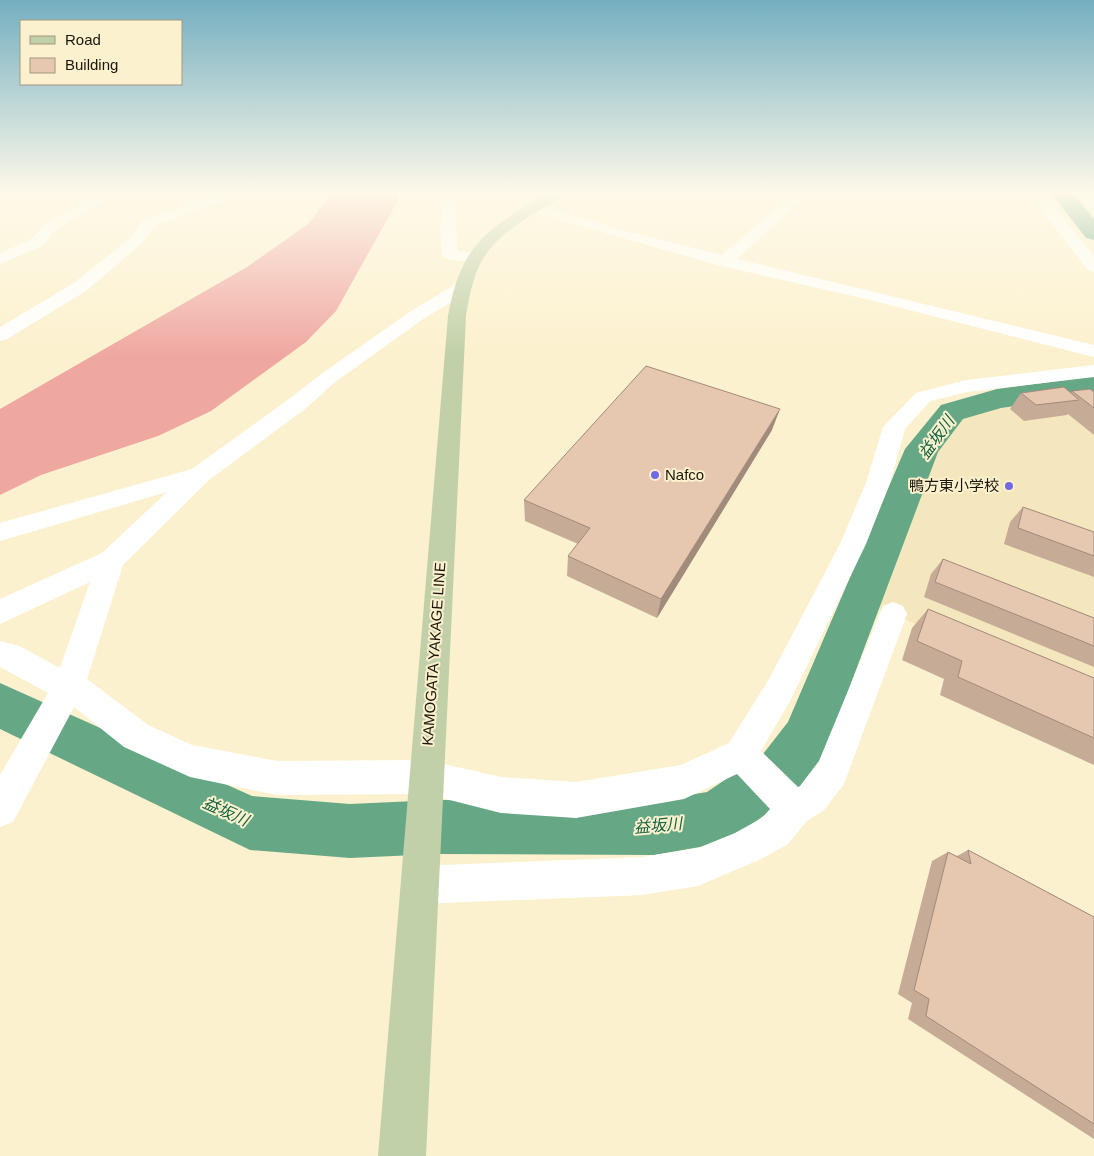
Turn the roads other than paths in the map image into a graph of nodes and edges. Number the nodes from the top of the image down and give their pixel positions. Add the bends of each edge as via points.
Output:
1 (24, 248) edge
2 (127, 248) edge
3 (449, 248) edge
4 (481, 248) edge
5 (670, 248) edge
6 (740, 248) edge
7 (1079, 248) edge
8 (476, 257) junction
9 (0, 258) edge
10 (724, 262) junction
11 (1094, 267) edge
12 (462, 288) junction
13 (0, 334) edge
14 (1094, 351) edge
15 (1094, 371) edge
16 (201, 474) junction
17 (0, 532) edge
18 (111, 560) junction
19 (0, 612) edge
20 (893, 614) dead end
21 (0, 654) edge
22 (66, 691) junction
23 (741, 754) junction
24 (426, 783) junction
25 (3, 805) edge
26 (794, 808) junction
27 (420, 870) junction
28 (402, 1156) edge

1 - 9 street
2 - 13 street via 80,287
3 - 8 street via 450,255
4 - 8 main road, KAMOGATA YAKAGE LINE
5 - 10 street
6 - 10 street
7 - 11 street
8 - 12 main road, KAMOGATA YAKAGE LINE
10 - 14 street
12 - 16 street via 417,315
12 - 24 main road, KAMOGATA YAKAGE LINE via 456,326
15 - 23 street via 966,386 923,397 894,427 878,483 853,544 779,691
16 - 17 street
16 - 18 street
18 - 19 street
18 - 22 street via 88,636
20 - 26 street via 832,772 812,798
21 - 22 street via 8,655
22 - 24 street via 136,736 190,762 277,778
22 - 25 street
23 - 24 street via 684,782 576,800 501,796
23 - 26 street
24 - 27 main road, KAMOGATA YAKAGE LINE
26 - 27 street via 775,831 698,867 642,876
27 - 28 main road, KAMOGATA YAKAGE LINE

